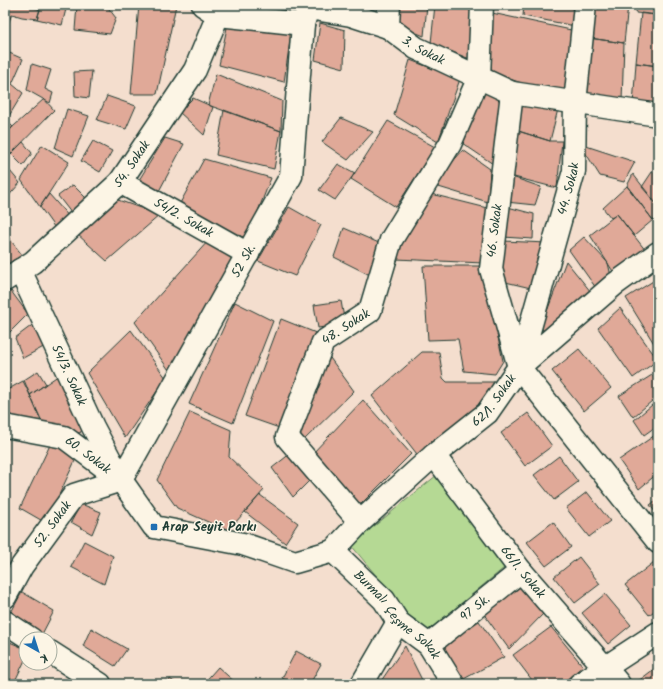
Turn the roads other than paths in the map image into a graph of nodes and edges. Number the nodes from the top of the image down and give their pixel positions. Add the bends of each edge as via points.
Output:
1 (389, 5) edge
2 (482, 5) edge
3 (585, 5) edge
4 (210, 10) edge
5 (307, 10) edge
6 (388, 27) junction
7 (479, 77) junction
8 (512, 93) junction
9 (574, 103) junction
10 (658, 115) edge
11 (120, 182) junction
12 (248, 254) junction
13 (658, 254) edge
14 (13, 275) edge
15 (519, 367) junction
16 (5, 426) edge
17 (434, 455) junction
18 (121, 480) junction
19 (360, 522) junction
20 (658, 542) edge
21 (333, 552) junction
22 (521, 571) junction
23 (5, 597) edge
24 (5, 622) edge
25 (398, 622) junction
26 (19, 631) edge
27 (658, 634) edge
28 (429, 645) junction
29 (58, 657) edge
30 (605, 667) junction
31 (100, 684) edge
32 (362, 684) edge
33 (453, 684) edge
34 (580, 684) edge
35 (619, 684) edge

1 - 6 street
2 - 7 street
3 - 9 street, 44. Sokak
4 - 5 street, 3. Sokak
4 - 11 street, 54. Sokak via 195,70
5 - 6 street, 3. Sokak via 351,15
5 - 12 street, 52 Sk. via 291,176
6 - 7 street, 3. Sokak via 416,48
7 - 8 street, 3. Sokak
7 - 19 street, 48. Sokak via 450,144 391,240 370,312 323,342 287,437
8 - 9 street, 3. Sokak
8 - 15 street, 46. Sokak via 491,269
9 - 10 street, 3. Sokak
9 - 15 street, 44. Sokak via 574,171
11 - 12 street, 54/2. Sokak
11 - 14 street, 54. Sokak via 33,262
12 - 18 street, 52 Sk.
13 - 15 street, 62/1. Sokak via 615,284
14 - 18 street, 54/3. Sokak
15 - 17 street, 62/1. Sokak via 487,413
15 - 20 street
16 - 18 street, 60. Sokak via 64,437
17 - 19 street, 62/1. Sokak
17 - 22 street, 66/1. Sokak
18 - 21 street via 154,527 243,544 295,562
18 - 23 street, 52. Sokak via 74,495 22,566
19 - 21 street, 62/1. Sokak
21 - 25 street, Burmalı Çeşme Sokak via 384,600
22 - 28 street, 97 Sk.
22 - 30 street, 66/1. Sokak
24 - 26 street
25 - 28 street, Burmalı Çeşme Sokak
25 - 32 street
27 - 30 street
28 - 33 street, Burmalı Çeşme Sokak
29 - 31 street
30 - 34 street
30 - 35 street, 66/1. Sokak

